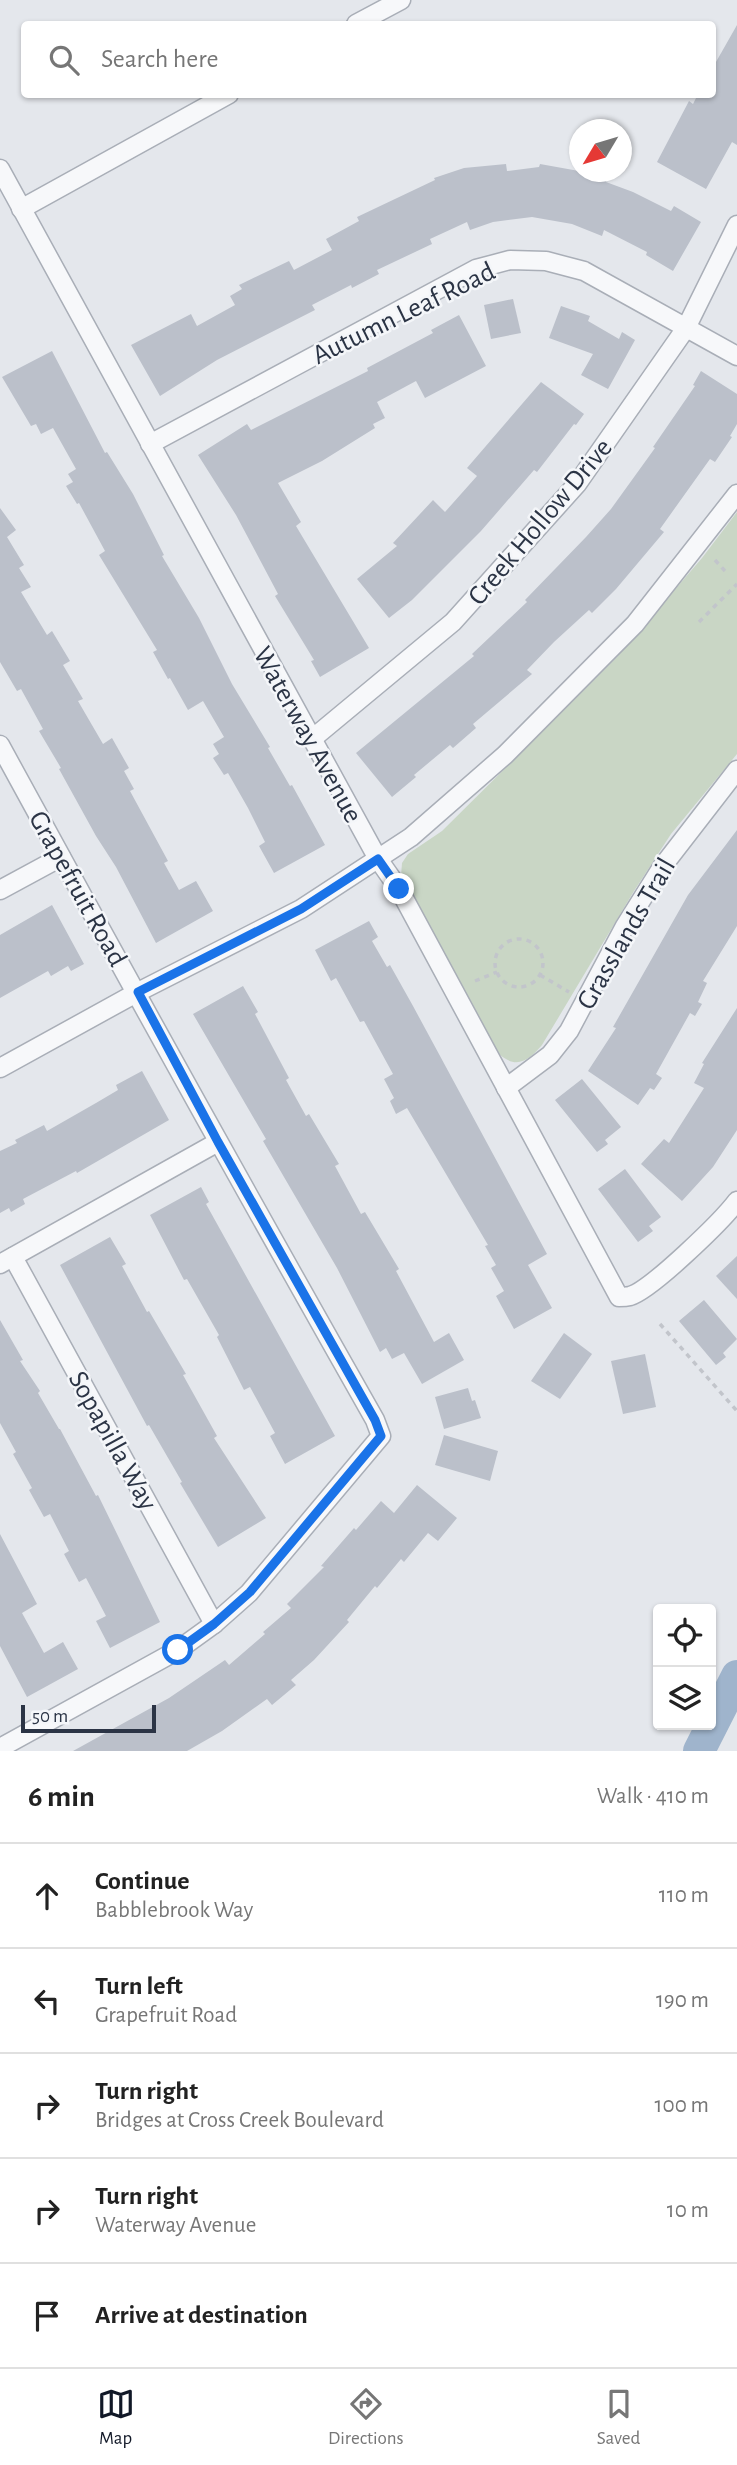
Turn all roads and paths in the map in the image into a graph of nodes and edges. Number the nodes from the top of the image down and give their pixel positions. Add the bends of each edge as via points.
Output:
1 (401, 0) edge
2 (362, 21) edge
3 (222, 98) edge
4 (0, 169) edge
5 (21, 209) junction
6 (737, 225) edge
7 (685, 328) junction
8 (737, 356) edge
9 (150, 444) junction
10 (737, 494) edge
11 (715, 560) dead end
12 (725, 571) dead end
13 (737, 584) edge
14 (699, 622) dead end
15 (312, 739) junction
16 (0, 745) edge
17 (737, 770) edge
18 (61, 857) junction
19 (378, 859) junction
20 (0, 890) edge
21 (497, 972) junction
22 (540, 975) junction
23 (475, 981) dead end
24 (138, 992) junction
25 (569, 992) dead end
26 (0, 1068) edge
27 (506, 1088) junction
28 (218, 1142) junction
29 (737, 1201) edge
30 (7, 1260) edge
31 (660, 1324) dead end
32 (737, 1411) edge
33 (214, 1624) junction
34 (2, 1742) edge

1 - 2 street
3 - 5 street
4 - 5 street, Waterway Avenue
5 - 9 street, Waterway Avenue
6 - 7 street, Creek Hollow Drive
7 - 8 street, Autumn Leaf Road
7 - 9 street, Autumn Leaf Road via 584,271 546,261 510,260 476,269
7 - 15 street, Creek Hollow Drive via 577,484 519,551 453,622
9 - 15 street, Waterway Avenue
10 - 19 street via 635,624 574,687 484,774
11 - 12 path
13 - 14 path
15 - 19 street, Waterway Avenue
16 - 18 street, Grapefruit Road
17 - 27 street, Grasslands Trail via 662,867 569,1031 550,1055
18 - 20 street
18 - 24 street, Grapefruit Road
19 - 24 street via 301,909
19 - 27 street, Waterway Avenue via 399,889
21 - 22 path via 504,982 518,987 533,983
21 - 22 path via 495,961 501,947 523,939 541,954
21 - 23 path
22 - 25 path
24 - 26 street
24 - 28 street, Grapefruit Road
27 - 29 street, Waterway Avenue via 619,1297 631,1296 666,1270
28 - 30 street
28 - 33 street, Grapefruit Road via 381,1436 250,1592
30 - 33 street, Sopapilla Way
31 - 32 path
33 - 34 street via 178,1650

